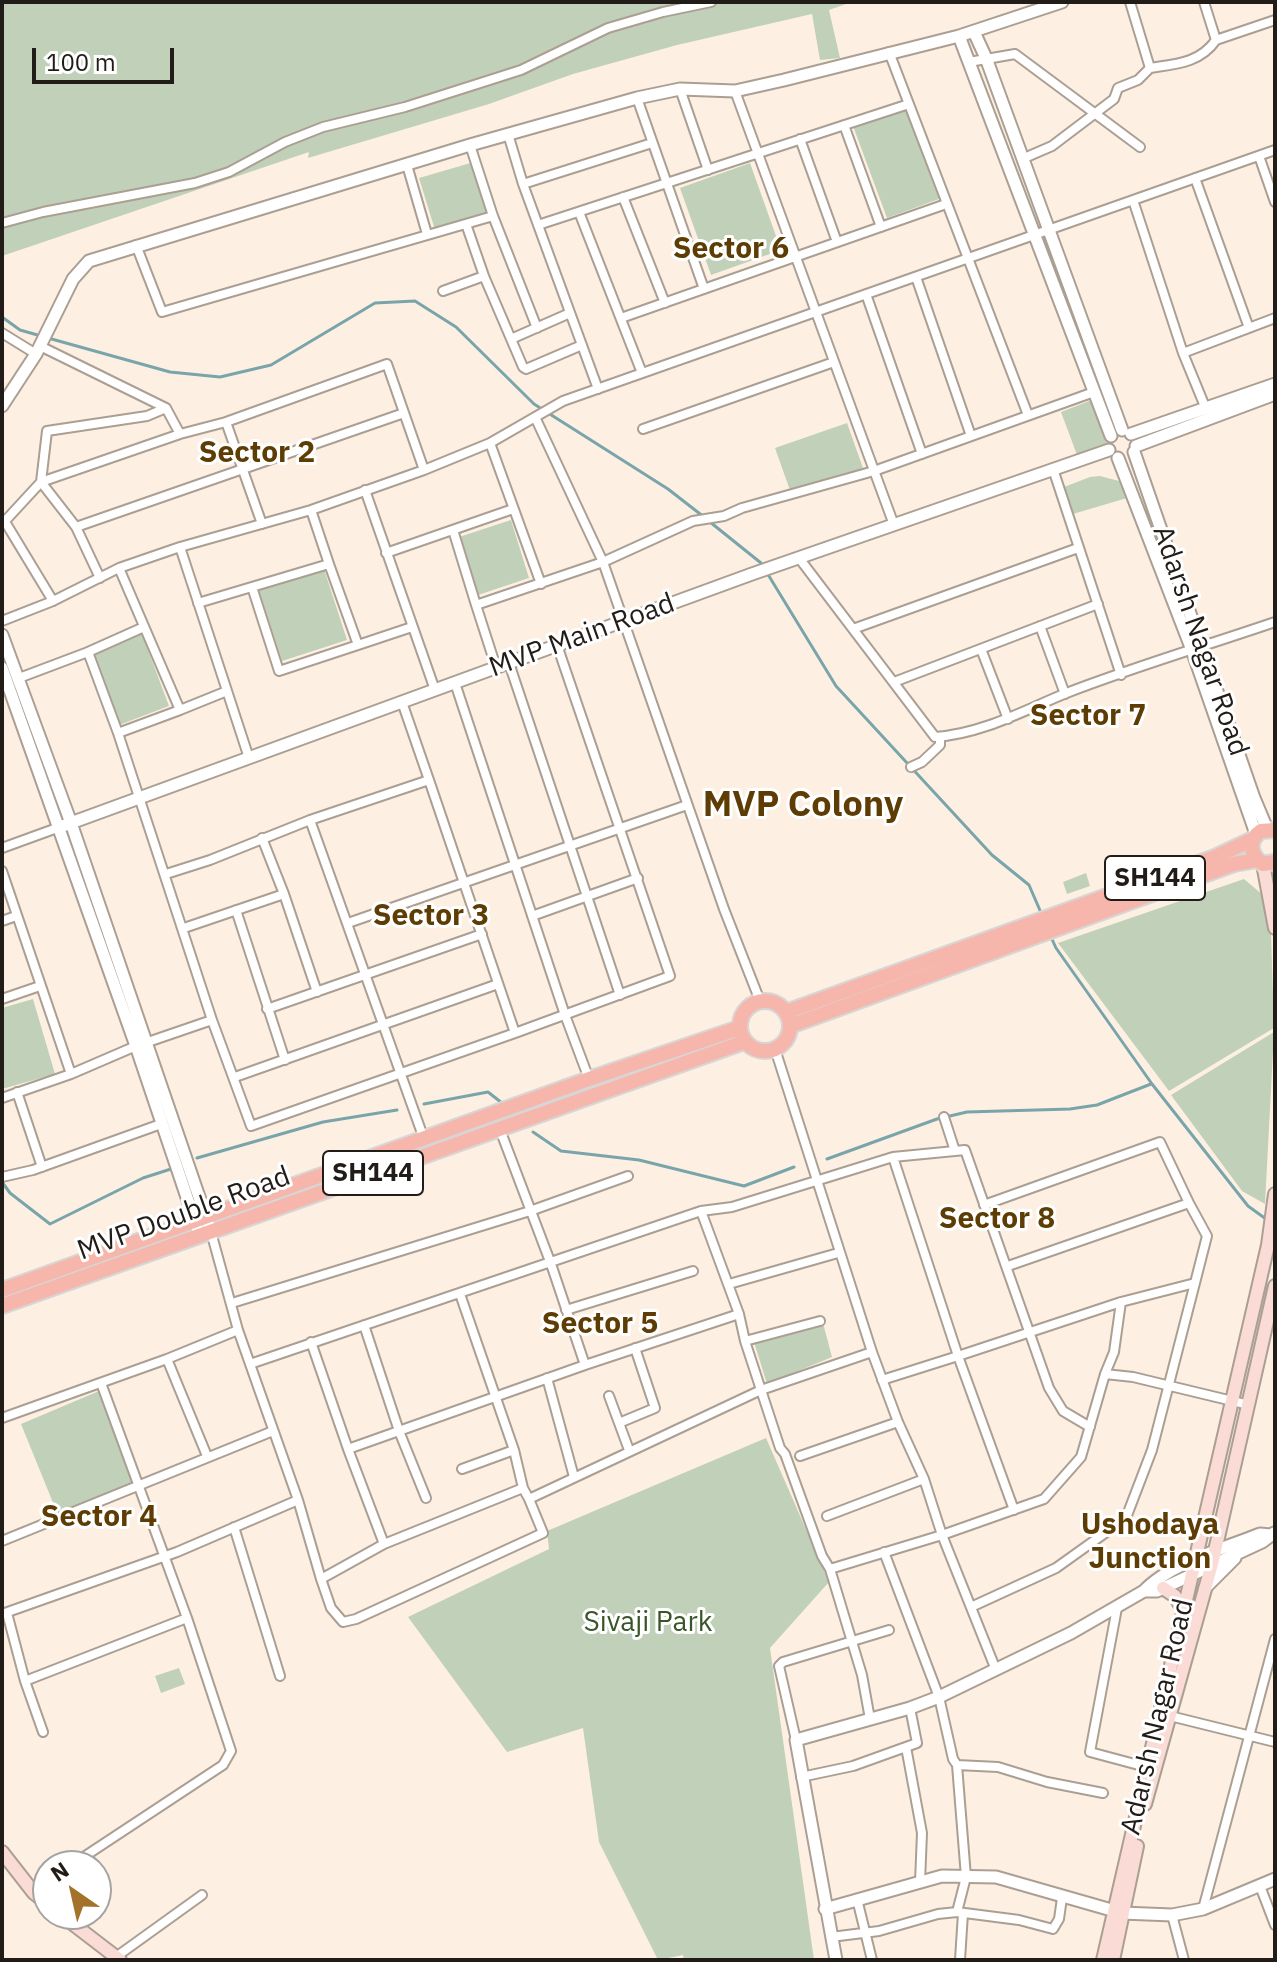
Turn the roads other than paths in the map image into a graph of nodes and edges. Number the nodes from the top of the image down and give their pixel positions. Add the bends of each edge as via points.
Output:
1 (711, 2) edge
2 (1062, 2) edge
3 (1130, 2) edge
4 (1204, 2) edge
5 (1275, 20) edge
6 (974, 32) junction
7 (959, 36) junction
8 (1216, 40) junction
9 (889, 52) junction
10 (986, 58) junction
11 (969, 62) junction
12 (1150, 68) junction
13 (680, 89) junction
14 (735, 91) junction
15 (637, 98) junction
16 (909, 104) junction
17 (1095, 112) junction
18 (844, 125) junction
19 (508, 134) junction
20 (800, 139) junction
21 (652, 143) junction
22 (470, 145) junction
23 (1140, 147) dead end
24 (1275, 150) edge
25 (757, 153) junction
26 (1259, 156) junction
27 (1022, 159) junction
28 (407, 165) junction
29 (708, 170) junction
30 (1195, 178) junction
31 (666, 183) junction
32 (523, 184) junction
33 (623, 197) junction
34 (1133, 200) junction
35 (1275, 202) edge
36 (946, 204) junction
37 (579, 212) junction
38 (493, 216) junction
39 (2, 223) edge
40 (466, 224) junction
41 (538, 225) junction
42 (881, 227) junction
43 (1048, 230) junction
44 (427, 234) junction
45 (1035, 234) junction
46 (837, 242) junction
47 (136, 245) junction
48 (796, 257) junction
49 (968, 259) junction
50 (484, 276) junction
51 (916, 277) junction
52 (704, 289) junction
53 (443, 291) dead end
54 (866, 294) junction
55 (665, 303) junction
56 (816, 312) junction
57 (570, 313) junction
58 (621, 318) junction
59 (1275, 318) edge
60 (537, 328) junction
61 (1249, 328) junction
62 (2, 333) edge
63 (511, 339) junction
64 (582, 345) junction
65 (40, 346) junction
66 (1183, 353) junction
67 (834, 362) junction
68 (642, 373) junction
69 (1275, 384) edge
70 (598, 389) junction
71 (1094, 392) junction
72 (1275, 394) edge
73 (2, 406) edge
74 (166, 408) junction
75 (1206, 409) junction
76 (404, 413) junction
77 (537, 415) junction
78 (1028, 415) junction
79 (226, 422) junction
80 (643, 429) dead end
81 (1121, 433) junction
82 (180, 434) junction
83 (971, 436) junction
84 (490, 443) junction
85 (1135, 449) junction
86 (922, 454) junction
87 (1113, 454) junction
88 (242, 469) junction
89 (1053, 469) junction
90 (424, 470) junction
91 (874, 471) junction
92 (41, 482) junction
93 (365, 490) junction
94 (513, 509) junction
95 (311, 510) junction
96 (4, 520) edge
97 (262, 524) junction
98 (894, 525) junction
99 (76, 527) junction
100 (453, 530) junction
101 (180, 547) junction
102 (1078, 548) junction
103 (386, 553) junction
104 (799, 558) junction
105 (603, 562) junction
106 (329, 564) junction
107 (119, 568) junction
108 (100, 578) junction
109 (541, 584) junction
110 (252, 587) junction
111 (53, 601) junction
112 (198, 603) junction
113 (1098, 604) junction
114 (476, 605) junction
115 (2, 621) edge
116 (625, 621) junction
117 (1275, 622) edge
118 (1040, 626) junction
119 (144, 627) junction
120 (412, 627) junction
121 (853, 629) junction
122 (2, 635) edge
123 (358, 645) junction
124 (557, 645) junction
125 (1197, 648) junction
126 (981, 649) junction
127 (88, 652) junction
128 (509, 663) junction
129 (496, 667) junction
130 (2, 668) edge
131 (1121, 675) junction
132 (19, 678) junction
133 (894, 682) junction
134 (455, 683) junction
135 (435, 690) junction
136 (227, 691) junction
137 (1065, 694) junction
138 (402, 702) junction
139 (180, 710) junction
140 (1008, 719) junction
141 (118, 733) junction
142 (940, 737) junction
143 (249, 758) junction
144 (911, 767) dead end
145 (429, 780) junction
146 (139, 798) junction
147 (687, 805) junction
148 (310, 820) junction
149 (71, 823) junction
150 (57, 828) junction
151 (620, 828) junction
152 (1267, 832) edge
153 (262, 838) junction
154 (571, 845) junction
155 (2, 848) edge
156 (1265, 862) edge
157 (516, 865) junction
158 (2, 871) edge
159 (166, 874) junction
160 (638, 878) junction
161 (465, 882) junction
162 (284, 894) junction
163 (588, 896) junction
164 (1114, 900) junction
165 (236, 910) junction
166 (16, 916) junction
167 (532, 916) junction
168 (2, 921) edge
169 (348, 923) junction
170 (184, 928) junction
171 (1275, 928) edge
172 (482, 934) junction
173 (366, 975) junction
174 (498, 984) junction
175 (40, 986) junction
176 (317, 992) junction
177 (620, 995) junction
178 (2, 999) edge
179 (760, 1001) junction
180 (267, 1009) junction
181 (565, 1015) junction
182 (788, 1019) junction
183 (212, 1020) junction
184 (384, 1025) junction
185 (515, 1033) junction
186 (742, 1035) junction
187 (140, 1044) junction
188 (775, 1049) junction
189 (285, 1060) junction
190 (401, 1073) junction
191 (71, 1074) junction
192 (235, 1077) junction
193 (591, 1086) junction
194 (17, 1092) junction
195 (2, 1098) edge
196 (944, 1117) dead end
197 (497, 1120) junction
198 (161, 1124) junction
199 (424, 1139) junction
200 (955, 1151) junction
201 (893, 1157) junction
202 (42, 1167) junction
203 (628, 1176) dead end
204 (4, 1177) edge
205 (816, 1181) junction
206 (1275, 1194) edge
207 (1189, 1203) junction
208 (984, 1205) junction
209 (530, 1211) junction
210 (701, 1211) junction
211 (1273, 1213) edge
212 (200, 1218) junction
213 (206, 1234) junction
214 (1270, 1248) edge
215 (111, 1251) junction
216 (838, 1253) junction
217 (551, 1264) junction
218 (116, 1266) junction
219 (1008, 1266) junction
220 (693, 1271) dead end
221 (1195, 1283) junction
222 (729, 1284) junction
223 (1275, 1286) edge
224 (13, 1291) edge
225 (460, 1294) junction
226 (1121, 1302) junction
227 (232, 1303) junction
228 (2, 1306) edge
229 (566, 1310) junction
230 (739, 1314) junction
231 (820, 1321) dead end
232 (364, 1325) junction
233 (238, 1330) junction
234 (1029, 1334) junction
235 (745, 1341) junction
236 (311, 1342) junction
237 (635, 1348) junction
238 (872, 1352) junction
239 (958, 1356) junction
240 (167, 1359) junction
241 (250, 1364) junction
242 (585, 1365) junction
243 (1105, 1374) junction
244 (547, 1378) junction
245 (882, 1380) junction
246 (101, 1383) junction
247 (1169, 1386) junction
248 (761, 1390) junction
249 (495, 1396) junction
250 (609, 1396) dead end
251 (1231, 1400) junction
252 (1249, 1405) junction
253 (2, 1418) edge
254 (898, 1422) junction
255 (619, 1423) junction
256 (1090, 1427) junction
257 (273, 1431) junction
258 (399, 1431) junction
259 (348, 1449) junction
260 (514, 1450) junction
261 (629, 1450) junction
262 (207, 1456) junction
263 (800, 1456) dead end
264 (462, 1469) dead end
265 (574, 1477) junction
266 (924, 1479) junction
267 (137, 1486) junction
268 (523, 1488) junction
269 (426, 1498) dead end
270 (529, 1499) junction
271 (298, 1500) junction
272 (1014, 1510) junction
273 (827, 1516) dead end
274 (234, 1527) junction
275 (1272, 1534) edge
276 (942, 1535) junction
277 (2, 1541) edge
278 (384, 1544) junction
279 (1245, 1549) junction
280 (884, 1552) junction
281 (163, 1556) junction
282 (1213, 1558) junction
283 (1196, 1560) junction
284 (830, 1569) junction
285 (1192, 1574) junction
286 (321, 1579) junction
287 (1163, 1588) junction
288 (1204, 1589) junction
289 (1144, 1591) junction
290 (971, 1607) junction
291 (1117, 1608) junction
292 (1183, 1610) junction
293 (4, 1614) edge
294 (187, 1618) junction
295 (889, 1630) dead end
296 (1275, 1639) edge
297 (850, 1642) junction
298 (996, 1670) junction
299 (280, 1676) dead end
300 (25, 1681) junction
301 (939, 1697) junction
302 (910, 1708) junction
303 (1170, 1716) junction
304 (870, 1719) junction
305 (43, 1732) dead end
306 (1251, 1735) junction
307 (796, 1740) junction
308 (1275, 1742) edge
309 (906, 1747) junction
310 (957, 1765) junction
311 (1146, 1767) junction
312 (801, 1777) junction
313 (1103, 1793) dead end
314 (94, 1850) edge
315 (2, 1852) edge
316 (966, 1877) junction
317 (1275, 1878) edge
318 (920, 1882) junction
319 (1260, 1886) junction
320 (32, 1890) edge
321 (202, 1895) dead end
322 (1062, 1898) junction
323 (857, 1899) junction
324 (825, 1909) junction
325 (1203, 1909) junction
326 (960, 1912) junction
327 (1118, 1912) junction
328 (1172, 1915) junction
329 (1275, 1925) edge
330 (80, 1930) edge
331 (865, 1933) junction
332 (831, 1937) junction
333 (116, 1959) edge
334 (836, 1960) edge
335 (872, 1960) edge
336 (960, 1960) edge
337 (1103, 1960) edge
338 (1113, 1960) edge
339 (1184, 1960) edge

1 - 39 street via 608,28 521,70 387,113 307,132 229,172 195,183
2 - 6 street
3 - 12 street
4 - 8 street
5 - 8 street
6 - 7 street
6 - 10 street
7 - 9 street
7 - 11 street
8 - 12 street via 1208,52 1186,63
9 - 14 street
9 - 16 street
10 - 11 street
10 - 17 street via 1015,54
10 - 27 street
11 - 45 street
12 - 17 street via 1118,88 1114,99
13 - 14 street
13 - 15 street
13 - 29 street
14 - 25 street
15 - 19 street
15 - 21 street
16 - 18 street
16 - 36 street
17 - 23 street
17 - 27 street via 1052,146
18 - 20 street
18 - 42 street
19 - 22 street
19 - 32 street
20 - 25 street
20 - 46 street
21 - 31 street
21 - 32 street
22 - 28 street
22 - 38 street
24 - 26 street
25 - 29 street
25 - 48 street
26 - 30 street
26 - 35 street
27 - 43 street
28 - 44 street
28 - 47 street
29 - 31 street
30 - 34 street
30 - 61 street
31 - 33 street
31 - 52 street
32 - 41 street
33 - 37 street
33 - 55 street
34 - 43 street
34 - 66 street
36 - 42 street
36 - 49 street
37 - 41 street
37 - 58 street
38 - 40 street
38 - 60 street
40 - 44 street
40 - 50 street
41 - 57 street
42 - 46 street
43 - 45 street
43 - 81 street
44 - 47 street via 162,312
45 - 49 street
45 - 71 street
46 - 48 street
47 - 65 street via 89,261 73,279
48 - 52 street
48 - 56 street
49 - 51 street
49 - 78 street
50 - 53 street
50 - 63 street
51 - 54 street
51 - 83 street
52 - 55 street
54 - 56 street
54 - 86 street
55 - 58 street
56 - 67 street
56 - 68 street
57 - 60 street
57 - 64 street
58 - 68 street
59 - 61 street
60 - 63 street
61 - 66 street
62 - 65 street
63 - 64 street via 526,369
64 - 70 street
65 - 73 street
65 - 74 street
66 - 75 street
67 - 80 street
67 - 91 street
68 - 70 street
69 - 75 street
70 - 77 street
71 - 78 street
71 - 81 street
72 - 85 street
74 - 82 street
74 - 92 street via 147,416 47,431
75 - 81 street
76 - 79 street via 387,364
76 - 88 street
76 - 90 street
77 - 84 street
77 - 105 street
78 - 83 street
79 - 82 street
79 - 88 street
81 - 85 street, Adarsh Nagar Road
81 - 87 street
82 - 92 street
83 - 86 street
84 - 90 street
84 - 94 street
85 - 87 street, MVP Main Road via 1125,458
85 - 125 street, Adarsh Nagar Road
86 - 91 street
87 - 89 street, MVP Main Road
87 - 125 street
88 - 97 street
88 - 99 street
89 - 98 street, MVP Main Road
89 - 102 street
90 - 93 street
91 - 98 street
91 - 105 street via 698,519
92 - 96 street
92 - 99 street
93 - 95 street
93 - 103 street
94 - 100 street
94 - 109 street
95 - 97 street
95 - 106 street
96 - 111 street
97 - 101 street
98 - 104 street, MVP Main Road
99 - 108 street
100 - 103 street
100 - 114 street
101 - 107 street
101 - 112 street
102 - 113 street
102 - 121 street
103 - 120 street
104 - 116 street, MVP Main Road
104 - 121 street
105 - 109 street
105 - 116 street
106 - 110 street
106 - 123 street
107 - 108 street
107 - 119 street
108 - 111 street
109 - 114 street
110 - 112 street
110 - 123 street via 279,671
111 - 115 street
112 - 136 street
113 - 118 street
113 - 131 street
114 - 129 street
116 - 124 street, MVP Main Road
116 - 147 street
117 - 125 street
118 - 126 street
118 - 137 street
119 - 127 street
119 - 139 street
120 - 123 street
120 - 135 street
121 - 133 street
122 - 132 street
124 - 128 street, MVP Main Road
124 - 151 street
125 - 131 street
125 - 152 street
126 - 133 street
126 - 140 street
127 - 132 street
127 - 141 street
128 - 129 street, MVP Main Road
128 - 154 street
129 - 134 street, MVP Main Road
130 - 150 street
131 - 137 street
132 - 149 street
133 - 142 street via 930,732
134 - 135 street, MVP Main Road
134 - 157 street
135 - 138 street, MVP Main Road
136 - 139 street
136 - 143 street
137 - 140 street
138 - 143 street, MVP Main Road
138 - 145 street
139 - 141 street
140 - 142 street
141 - 146 street
142 - 144 street via 940,745
143 - 146 street, MVP Main Road
145 - 148 street
145 - 161 street
146 - 149 street, MVP Main Road
146 - 159 street
147 - 151 street
147 - 179 street
148 - 153 street
148 - 169 street
149 - 150 street, MVP Main Road
149 - 187 street
150 - 155 street
150 - 187 street
151 - 154 street
151 - 160 street
152 - 156 main road via 1252,854
152 - 164 main road, SH144
153 - 159 street
153 - 162 street
154 - 157 street
154 - 163 street
156 - 164 main road, SH144 via 1234,864
156 - 171 main road
157 - 161 street
157 - 167 street
158 - 166 street
159 - 170 street
160 - 163 street
160 - 177 street via 670,976
161 - 169 street
161 - 172 street
162 - 165 street
162 - 176 street
163 - 167 street
163 - 177 street
164 - 182 main road, SH144
165 - 170 street
165 - 180 street
166 - 168 street
166 - 175 street
167 - 181 street
169 - 173 street
170 - 183 street
172 - 173 street
172 - 174 street
173 - 176 street
173 - 184 street
174 - 184 street
174 - 185 street
175 - 178 street
175 - 191 street
176 - 180 street
177 - 181 street
179 - 182 main road via 774,1002
179 - 186 main road via 744,1011
180 - 189 street
181 - 185 street
181 - 193 street
182 - 188 main road via 786,1040
183 - 187 street
183 - 192 street
184 - 189 street
184 - 190 street
185 - 190 street
186 - 188 main road via 758,1051
186 - 193 main road, MVP Double Road / SH144
187 - 191 street
187 - 198 street
187 - 212 street
188 - 205 street
189 - 192 street
190 - 192 street via 251,1126
190 - 199 street
191 - 194 street
193 - 197 main road, MVP Double Road / SH144
194 - 195 street
194 - 202 street
196 - 200 street
197 - 199 main road, MVP Double Road / SH144
197 - 209 street
197 - 213 main road, MVP Double Road / SH144
198 - 202 street
198 - 212 street
199 - 212 main road, MVP Double Road / SH144
200 - 201 street
200 - 208 street via 965,1150
201 - 205 street
201 - 239 street
202 - 204 street
203 - 209 street
205 - 210 street
205 - 216 street
206 - 211 main road, Adarsh Nagar Road
207 - 208 street via 1160,1142
207 - 219 street
207 - 221 street via 1207,1236
208 - 219 street
209 - 217 street
209 - 227 street
210 - 217 street
210 - 222 street
211 - 214 main road, Adarsh Nagar Road
212 - 213 street
212 - 215 main road, MVP Double Road / SH144
213 - 218 main road, MVP Double Road / SH144
213 - 227 street
214 - 251 main road, Adarsh Nagar Road
215 - 218 main road
215 - 224 main road, MVP Double Road / SH144
216 - 222 street
216 - 238 street
217 - 225 street
217 - 229 street
218 - 224 main road, MVP Double Road / SH144
219 - 234 street
220 - 229 street
221 - 226 street
221 - 247 street
222 - 230 street
223 - 252 main road, Adarsh Nagar Road
224 - 228 main road, MVP Double Road / SH144
225 - 232 street
225 - 249 street
226 - 234 street
226 - 243 street via 1114,1352
227 - 233 street
229 - 242 street
230 - 235 street
230 - 237 street
231 - 235 street
232 - 236 street
232 - 258 street
233 - 240 street
233 - 241 street
234 - 239 street
234 - 256 street via 1063,1411
235 - 248 street
236 - 241 street
236 - 259 street
237 - 242 street
237 - 255 street via 655,1408
238 - 245 street
238 - 248 street
239 - 245 street
239 - 272 street
240 - 246 street
240 - 262 street
241 - 257 street
242 - 244 street
243 - 247 street
243 - 256 street
244 - 249 street
244 - 265 street
245 - 254 street
246 - 253 street
246 - 267 street
247 - 251 street
247 - 290 street via 1126,1518 1056,1568
248 - 261 street
248 - 284 street
249 - 258 street
249 - 260 street
250 - 255 street
251 - 252 street
251 - 283 main road, Adarsh Nagar Road
252 - 282 main road, Adarsh Nagar Road
254 - 263 street
254 - 266 street
255 - 261 street
256 - 272 street via 1081,1457 1044,1499
257 - 262 street
257 - 271 street
258 - 259 street
258 - 269 street
259 - 278 street
260 - 264 street
260 - 268 street
261 - 265 street
262 - 267 street
265 - 270 street
266 - 273 street
266 - 276 street
267 - 277 street
267 - 281 street
268 - 270 street
268 - 278 street
270 - 286 street via 543,1533 356,1619 343,1622 336,1615
271 - 274 street
271 - 286 street
272 - 276 street
274 - 281 street
274 - 299 street
275 - 279 street
275 - 282 street via 1260,1534
276 - 280 street
276 - 290 street
278 - 286 street
279 - 282 street
279 - 288 street
280 - 284 street
280 - 301 street
281 - 293 street
281 - 294 street
282 - 283 street
282 - 285 street
282 - 288 main road, Adarsh Nagar Road
283 - 285 main road, Adarsh Nagar Road
283 - 289 street
284 - 297 street
285 - 287 street
285 - 292 main road, Adarsh Nagar Road
287 - 289 street
287 - 292 main road
288 - 303 main road, Adarsh Nagar Road
289 - 291 street
290 - 298 street
291 - 298 street
291 - 311 street via 1090,1752
292 - 311 main road, Adarsh Nagar Road
293 - 300 street
294 - 300 street
294 - 314 street via 231,1751 229,1759
295 - 297 street
296 - 306 street
297 - 304 street
297 - 307 street via 779,1666
298 - 301 street
300 - 305 street
301 - 302 street
301 - 310 street
302 - 304 street
302 - 309 street via 917,1743
303 - 306 street
303 - 327 main road, Adarsh Nagar Road
304 - 307 street
306 - 308 street
306 - 325 street
307 - 312 street
309 - 312 street
309 - 318 street via 922,1833
310 - 313 street via 998,1767
310 - 316 street
311 - 327 main road, Adarsh Nagar Road
312 - 324 street
315 - 320 main road
316 - 318 street
316 - 322 street via 996,1877
316 - 326 street
317 - 319 street
318 - 323 street
319 - 325 street
319 - 329 street
321 - 333 street
322 - 326 street via 1053,1929
322 - 327 street
323 - 324 street
323 - 331 street
324 - 332 street
325 - 328 street
326 - 331 street
326 - 336 street
327 - 328 street
327 - 337 main road, Adarsh Nagar Road
327 - 338 main road, Adarsh Nagar Road
328 - 339 street
330 - 333 main road
331 - 332 street
331 - 335 street
332 - 334 street

